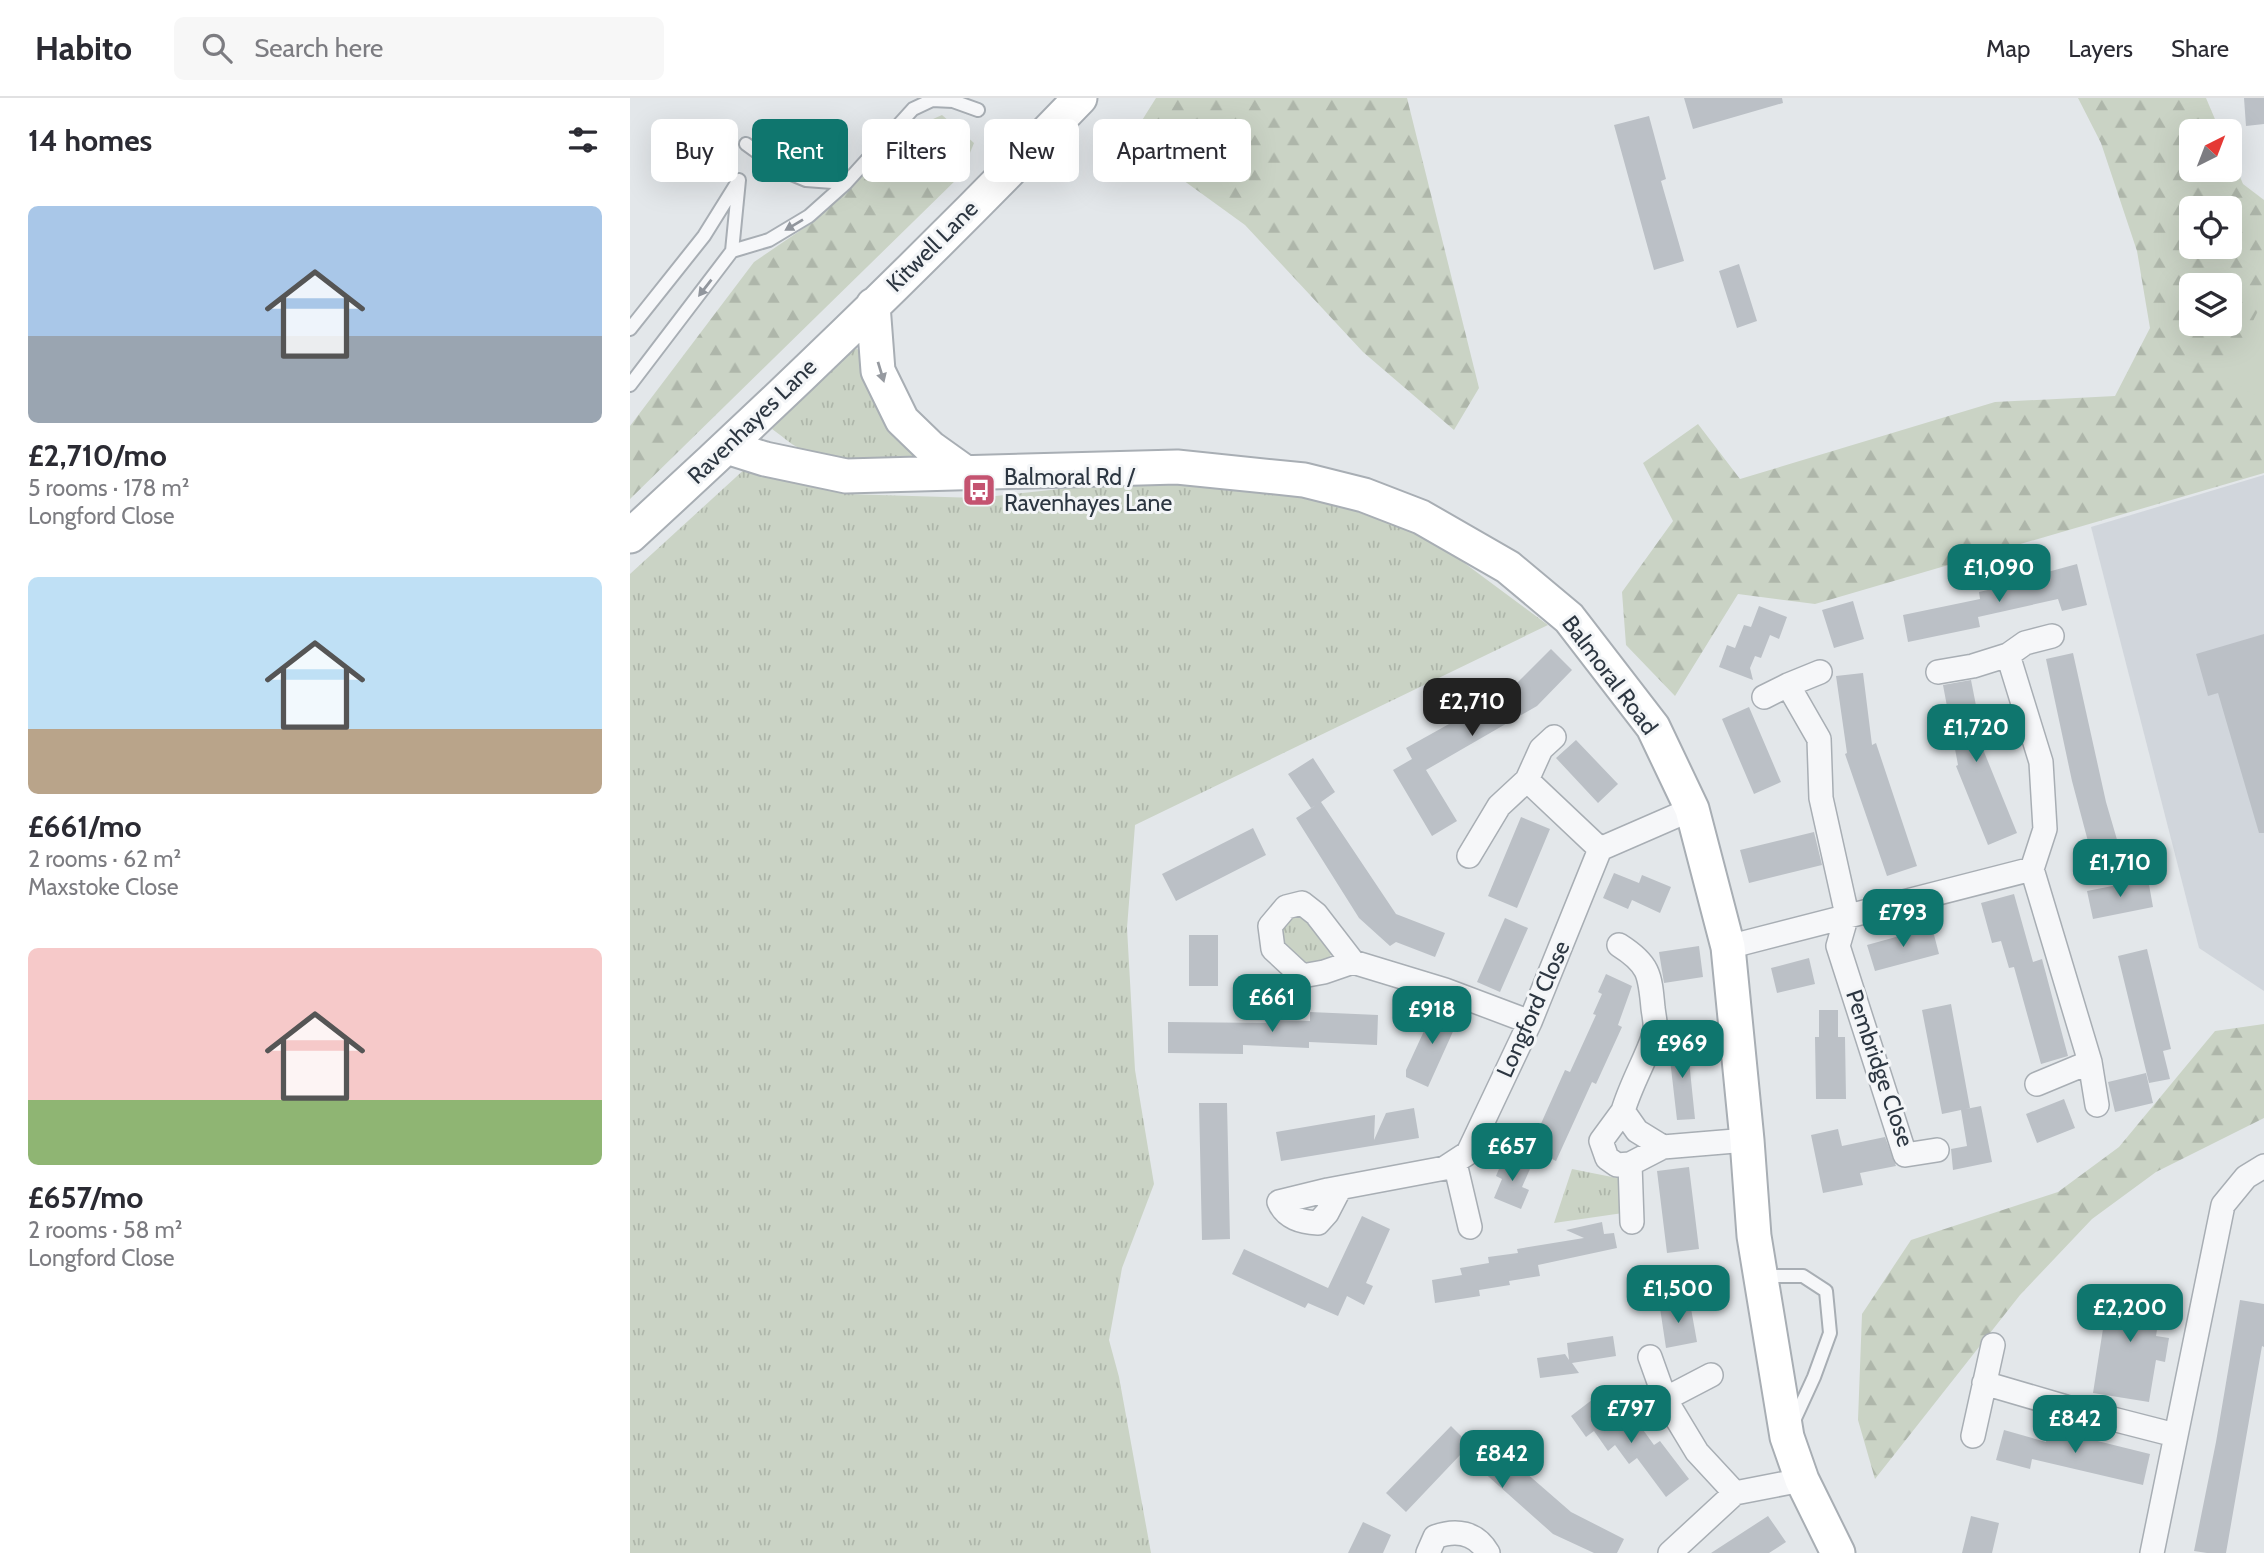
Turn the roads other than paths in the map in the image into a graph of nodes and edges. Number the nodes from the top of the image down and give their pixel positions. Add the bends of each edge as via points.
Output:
1 (1080, 98) edge
2 (978, 110) dead end
3 (747, 144) dead end
4 (846, 183) junction
5 (732, 251) junction
6 (873, 305) junction
7 (630, 329) edge
8 (630, 385) edge
9 (727, 447) junction
10 (966, 472) junction
11 (630, 536) edge
12 (2052, 636) dead end
13 (2008, 655) junction
14 (1820, 672) dead end
15 (1938, 672) dead end
16 (1788, 685) junction
17 (1764, 697) dead end
18 (1554, 737) dead end
19 (1527, 780) junction
20 (1692, 809) junction
21 (1600, 849) junction
22 (1469, 856) dead end
23 (2032, 869) junction
24 (1847, 915) junction
25 (1619, 945) dead end
26 (1728, 947) junction
27 (1353, 962) dead end
28 (1530, 1022) junction
29 (2090, 1062) junction
30 (2038, 1084) dead end
31 (2097, 1105) dead end
32 (1623, 1111) junction
33 (1747, 1140) junction
34 (1663, 1147) junction
35 (1937, 1150) dead end
36 (1455, 1163) junction
37 (1630, 1164) junction
38 (2264, 1166) edge
39 (1340, 1188) dead end
40 (1632, 1223) dead end
41 (1470, 1227) dead end
42 (1759, 1276) junction
43 (1993, 1345) dead end
44 (1650, 1357) dead end
45 (1711, 1375) dead end
46 (1984, 1383) junction
47 (1665, 1399) junction
48 (2175, 1435) junction
49 (1973, 1436) dead end
50 (1787, 1437) junction
51 (1802, 1480) junction
52 (1735, 1493) junction
53 (1428, 1553) edge
54 (1488, 1553) edge
55 (1670, 1553) edge
56 (1838, 1553) edge
57 (2152, 1553) edge

1 - 6 street, Kitwell Lane
2 - 4 lane via 932,100 913,108
3 - 4 lane via 782,170 806,180
4 -> 5 lane via 809,216 769,240
5 - 7 lane via 739,180 704,236
5 -> 8 lane
6 - 9 street, Ravenhayes Lane
6 -> 10 street via 878,371 902,420
9 - 10 street, Balmoral Road via 846,476
9 - 11 street, Ravenhayes Lane
10 - 20 street, Balmoral Road via 1177,467 1304,480 1364,495 1421,517 1508,567 1569,618 1653,727
12 - 13 street via 2025,643
13 - 15 street
13 - 23 street via 2041,762 2045,829
14 - 16 street
16 - 17 street
16 - 24 street, Pembridge Close via 1819,739 1821,798
18 - 19 street via 1541,749
19 - 21 street
19 - 22 street via 1499,806
20 - 21 street
20 - 26 street, Balmoral Road
21 - 28 street, Longford Close
23 - 24 street
23 - 29 street
24 - 26 street
24 - 35 street, Pembridge Close via 1838,946 1905,1155
25 - 32 street via 1647,971 1656,1032
26 - 33 street, Balmoral Road
27 - 28 street
28 - 36 street, Longford Close via 1468,1153
29 - 30 street
29 - 31 street
32 - 34 street via 1637,1131
32 - 37 street via 1601,1141 1608,1158 1617,1165
33 - 34 street
33 - 42 street, Balmoral Road
34 - 37 street
36 - 39 street
36 - 41 street
37 - 40 street
38 - 48 street via 2246,1177 2223,1205
42 - 50 street, Balmoral Road
42 - 50 lane via 1803,1276 1826,1292 1830,1334
43 - 46 street
44 - 47 street
45 - 47 street
46 - 48 street
46 - 49 street
47 - 52 street via 1697,1452
48 - 57 street
50 - 51 street, Balmoral Road
51 - 52 street
51 - 56 street, Balmoral Road
52 - 55 street
53 - 54 street via 1435,1537 1451,1531 1473,1536

